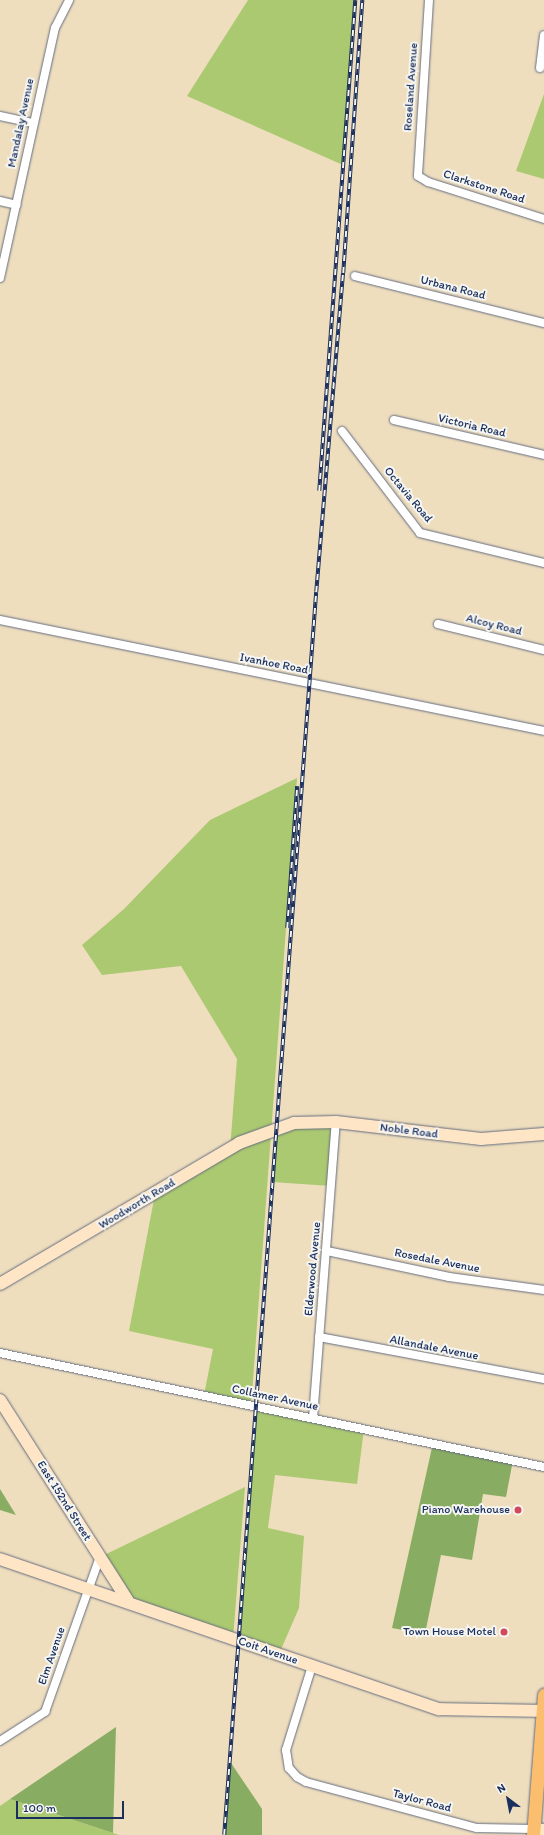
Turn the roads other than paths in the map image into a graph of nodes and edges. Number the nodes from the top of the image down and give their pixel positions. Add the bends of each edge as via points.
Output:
1 (69, 0) edge
2 (429, 0) edge
3 (544, 35) edge
4 (540, 68) dead end
5 (0, 116) edge
6 (33, 123) junction
7 (418, 176) joint
8 (0, 201) edge
9 (17, 205) junction
10 (544, 219) edge
11 (356, 276) dead end
12 (0, 278) edge
13 (544, 323) edge
14 (394, 420) dead end
15 (342, 431) dead end
16 (544, 455) edge
17 (544, 563) edge
18 (0, 620) edge
19 (438, 624) dead end
20 (544, 650) edge
21 (544, 731) edge
22 (336, 1122) junction
23 (276, 1129) joint
24 (544, 1134) edge
25 (327, 1251) junction
26 (0, 1284) edge
27 (544, 1290) edge
28 (319, 1337) junction
29 (0, 1353) edge
30 (544, 1379) edge
31 (0, 1400) edge
32 (313, 1418) junction
33 (544, 1467) edge
34 (100, 1557) junction
35 (0, 1559) edge
36 (88, 1589) junction
37 (128, 1601) junction
38 (312, 1666) junction
39 (544, 1694) edge
40 (542, 1711) junction
41 (0, 1741) edge
42 (537, 1831) edge

1 - 6 street, Mandalay Avenue via 55,28
2 - 7 street, Roseland Avenue
3 - 4 street
5 - 6 street
6 - 9 street, Mandalay Avenue
7 - 10 street, Clarkstone Road via 428,182
8 - 9 street
9 - 12 street, Mandalay Avenue
11 - 13 street, Urbana Road
14 - 16 street, Victoria Road
15 - 17 street, Octavia Road via 420,533
18 - 21 street, Ivanhoe Road
19 - 20 street, Alcoy Road
22 - 23 street, Noble Road via 305,1122
22 - 24 street, Noble Road via 481,1139
22 - 25 street, Elderwood Avenue
23 - 26 street, Woodworth Road via 239,1143
25 - 27 street, Rosedale Avenue via 449,1277
25 - 28 street, Elderwood Avenue
28 - 30 street, Allandale Avenue
28 - 32 street, Elderwood Avenue
29 - 32 street, Collamer Avenue
31 - 34 street, East 152nd Street
32 - 33 street, Collamer Avenue
34 - 36 street, Elm Avenue
34 - 37 street, East 152nd Street
35 - 36 street, Coit Avenue
36 - 37 street, Coit Avenue
36 - 41 street, Elm Avenue via 46,1712
37 - 38 street, Coit Avenue
38 - 40 street, Coit Avenue via 439,1709
38 - 42 street, Taylor Road via 286,1750 289,1768 306,1782 477,1828
39 - 40 main road
40 - 42 main road

